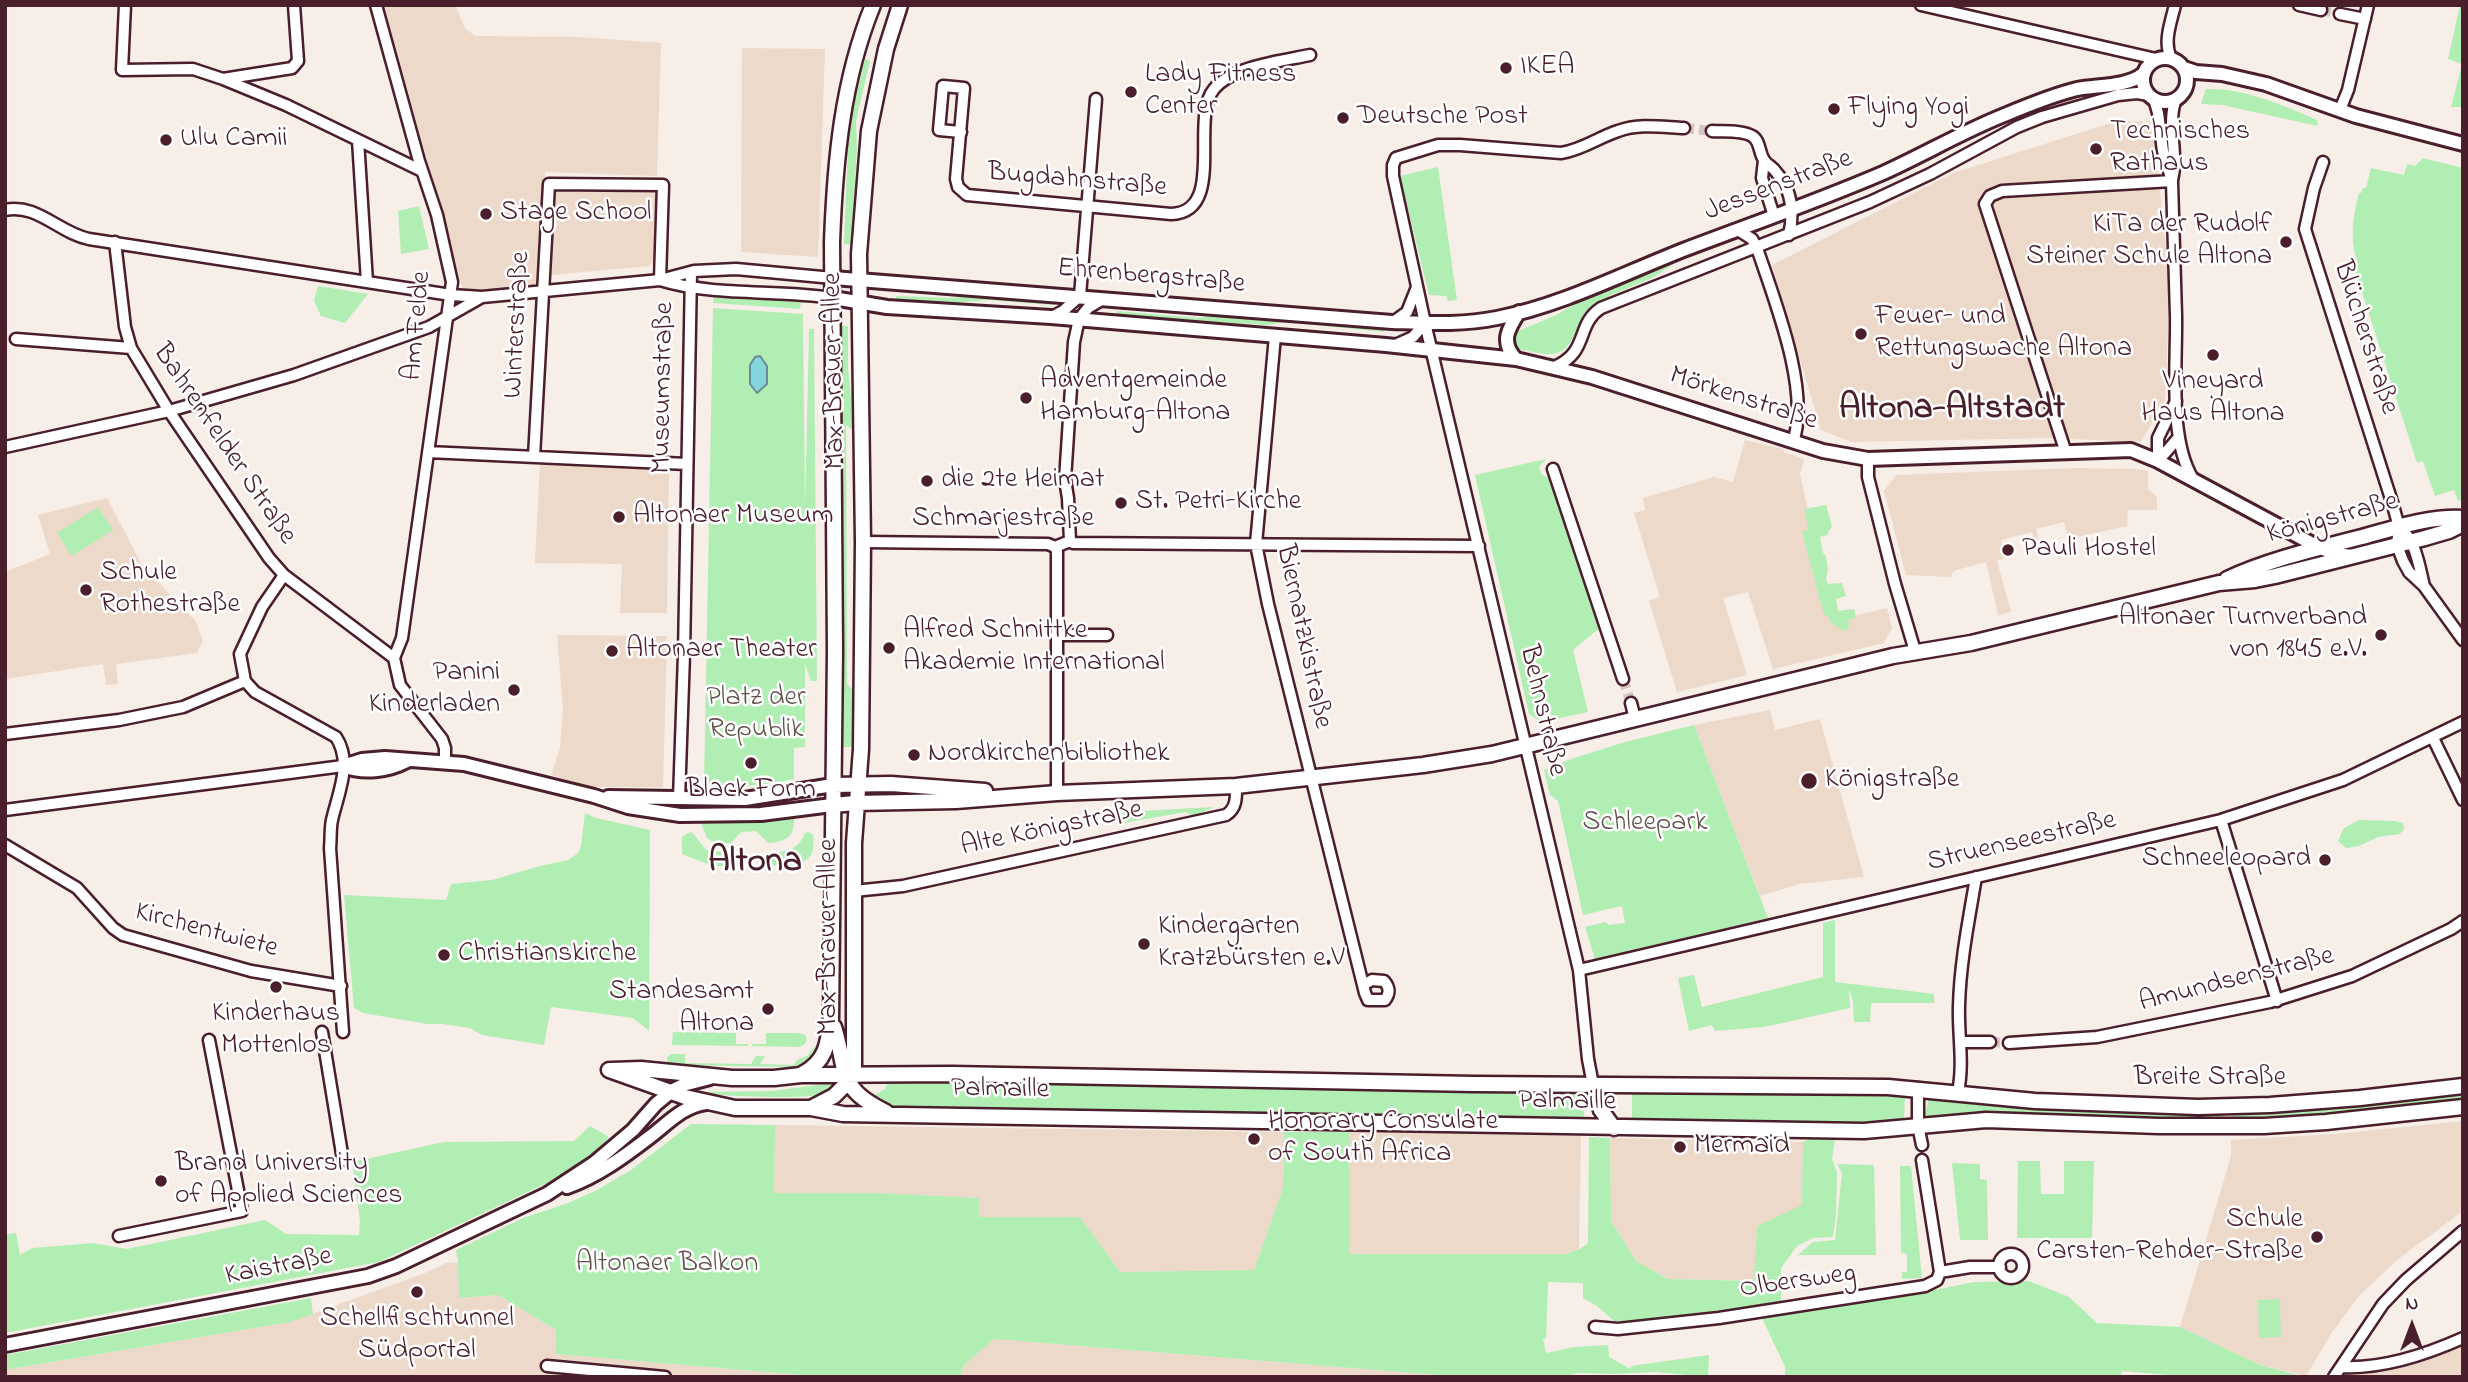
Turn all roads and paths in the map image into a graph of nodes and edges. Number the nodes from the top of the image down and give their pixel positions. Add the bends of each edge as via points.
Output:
1 (125, 5) edge
2 (294, 5) edge
3 (376, 5) edge
4 (873, 5) edge
5 (900, 5) edge
6 (1921, 5) edge
7 (2175, 5) edge
8 (2299, 5) edge
9 (2368, 5) edge
10 (2321, 10) dead end
11 (2340, 14) tunnel mouth
12 (2365, 19) junction
13 (1310, 55) dead end
14 (2171, 58) junction
15 (2156, 59) junction
16 (2184, 68) junction
17 (2143, 74) junction
18 (223, 79) junction
19 (2151, 97) junction
20 (1096, 99) dead end
21 (2176, 99) junction
22 (2340, 110) junction
23 (1684, 128) tunnel mouth
24 (1713, 131) tunnel mouth
25 (961, 132) junction
26 (358, 139) junction
27 (2463, 144) edge
28 (1764, 160) junction
29 (2323, 162) dead end
30 (422, 171) junction
31 (2172, 181) junction
32 (663, 185) joint
33 (1087, 205) junction
34 (1792, 209) junction
35 (5, 210) edge
36 (1774, 216) junction
37 (1738, 230) junction
38 (1789, 235) junction
39 (115, 242) junction
40 (1757, 248) junction
41 (691, 272) junction
42 (833, 278) junction
43 (660, 279) junction
44 (859, 280) junction
45 (367, 282) junction
46 (690, 287) junction
47 (1418, 287) junction
48 (544, 290) junction
49 (451, 295) junction
50 (1080, 296) junction
51 (482, 297) junction
52 (833, 298) junction
53 (1105, 299) junction
54 (859, 303) junction
55 (1520, 312) junction
56 (447, 317) junction
57 (1051, 317) junction
58 (1079, 320) junction
59 (1392, 322) junction
60 (1425, 323) junction
61 (1275, 336) junction
62 (16, 339) dead end
63 (1393, 345) junction
64 (131, 348) junction
65 (1432, 349) junction
66 (1516, 359) junction
67 (1554, 367) junction
68 (2176, 400) junction
69 (169, 411) junction
70 (2179, 437) junction
71 (1793, 442) junction
72 (5, 447) edge
73 (428, 452) junction
74 (2066, 453) junction
75 (534, 457) junction
76 (1868, 459) junction
77 (2158, 461) junction
78 (687, 464) junction
79 (1553, 469) dead end
80 (2193, 479) junction
81 (2463, 518) edge
82 (2463, 524) edge
83 (2399, 527) junction
84 (1070, 541) junction
85 (863, 542) junction
86 (2404, 543) junction
87 (1256, 544) junction
88 (1479, 546) junction
89 (1055, 547) junction
90 (2320, 548) junction
91 (2354, 556) junction
92 (284, 575) junction
93 (2219, 583) junction
94 (2424, 586) junction
95 (1056, 635) junction
96 (1107, 635) dead end
97 (2463, 640) edge
98 (1916, 651) junction
99 (394, 658) junction
100 (1623, 679) tunnel mouth
101 (245, 681) junction
102 (1631, 703) tunnel mouth
103 (1635, 719) junction
104 (2463, 722) edge
105 (5, 734) edge
106 (2433, 738) junction
107 (1525, 746) junction
108 (444, 762) junction
109 (343, 766) junction
110 (1311, 779) junction
111 (859, 784) junction
112 (833, 785) junction
113 (1236, 786) junction
114 (1057, 793) junction
115 (1028, 794) junction
116 (594, 796) junction
117 (679, 799) junction
118 (2463, 800) edge
119 (856, 803) junction
120 (832, 805) junction
121 (5, 810) edge
122 (2221, 820) junction
123 (5, 845) edge
124 (1976, 877) junction
125 (854, 891) junction
126 (2463, 920) edge
127 (1579, 970) junction
128 (1363, 985) dead end
129 (341, 986) junction
130 (2277, 1001) junction
131 (831, 1019) junction
132 (322, 1032) dead end
133 (343, 1032) dead end
134 (209, 1040) dead end
135 (1961, 1042) junction
136 (1990, 1042) tunnel mouth
137 (2009, 1043) tunnel mouth
138 (663, 1071) junction
139 (801, 1075) junction
140 (712, 1078) junction
141 (849, 1078) junction
142 (1593, 1085) junction
143 (2463, 1086) edge
144 (1918, 1088) junction
145 (684, 1091) junction
146 (1958, 1092) junction
147 (669, 1093) junction
148 (710, 1102) junction
149 (2463, 1107) edge
150 (811, 1108) junction
151 (678, 1113) junction
152 (891, 1114) junction
153 (1986, 1120) joint
154 (1918, 1125) junction
155 (1614, 1128) junction
156 (1923, 1145) dead end
157 (343, 1160) dead end
158 (1923, 1160) dead end
159 (547, 1194) junction
160 (2463, 1231) edge
161 (119, 1236) dead end
162 (2000, 1267) dead end
163 (1940, 1272) junction
164 (1595, 1327) dead end
165 (2463, 1338) edge
166 (5, 1345) edge
167 (547, 1366) dead end
168 (2342, 1367) junction
169 (665, 1377) edge
170 (2334, 1377) edge

1 - 18 street via 122,70 193,69
2 - 18 street via 298,61 292,68
3 - 30 street, Am Felde
4 - 42 main road, Max-Brauer-Allee via 858,46 839,136
5 - 44 main road, Max-Brauer-Allee via 869,131
6 - 15 street
7 - 14 street via 2168,36
8 - 10 street
9 - 12 street
11 - 12 street
12 - 22 street
13 - 33 street, Bugdahnstraße via 1257,66 1213,90 1207,108 1201,192 1188,210 1171,214
14 - 15 street
14 - 16 street
15 - 17 street
16 - 21 street via 2187,85
16 - 22 street via 2266,84
17 - 19 street via 2143,86
17 - 34 street, Jessenstraße via 2075,90 2000,117 1905,163
18 - 26 street
19 - 21 street via 2162,102
19 - 31 street
19 - 38 street, Jessenstraße via 2118,95 2042,117 1900,189
20 - 33 street
21 - 31 street
22 - 27 street
23 - 47 street, Behnstraße via 1629,128 1561,153 1449,145 1396,158 1393,176
24 - 28 street via 1753,136
25 - 25 street, Bugdahnstraße via 964,88 943,86 939,130
25 - 33 street, Bugdahnstraße via 956,179 967,195
26 - 30 street
26 - 45 street
28 - 34 street via 1777,173
28 - 36 street via 1762,178
29 - 83 street, Blücherstraße via 2305,229
30 - 49 street, Am Felde via 452,274
31 - 68 street
31 - 74 street via 2002,191 1990,195 1985,204
32 - 43 street, Museumstraße
32 - 48 street, Winterstraße via 549,184
33 - 50 street
34 - 36 street, Jessenstraße
34 - 38 street
35 - 39 street via 27,209 71,234
36 - 37 street, Jessenstraße
37 - 40 street
37 - 55 street, Jessenstraße
38 - 40 street, Jessenstraße
39 - 45 street
39 - 64 street, Bahrenfelder Straße
40 - 67 street, Jessenstraße via 1601,308 1590,319 1573,356
40 - 71 street via 1794,368 1798,417
41 - 42 street via 736,269
41 - 43 street
41 - 46 street, Museumstraße
42 - 44 street, Ehrenbergstraße
42 - 52 main road, Max-Brauer-Allee
43 - 46 street
43 - 48 street
44 - 50 street, Ehrenbergstraße
44 - 54 main road, Max-Brauer-Allee
45 - 49 street
46 - 52 street
46 - 78 street, Museumstraße
47 - 59 street via 1407,312
47 - 60 street, Behnstraße
48 - 51 street
48 - 75 street, Winterstraße
49 - 51 street
49 - 56 street, Am Felde
50 - 53 street, Ehrenbergstraße
50 - 57 street
51 - 56 street
52 - 54 street, Ehrenbergstraße
52 - 112 main road, Max-Brauer-Allee
53 - 58 street via 1088,308
53 - 59 street, Ehrenbergstraße
54 - 57 street, Ehrenbergstraße
54 - 85 main road, Max-Brauer-Allee
55 - 60 street, Jessenstraße via 1466,322
55 - 66 street via 1506,337
56 - 69 street via 303,372
56 - 73 street, Am Felde
57 - 58 street, Ehrenbergstraße
58 - 61 street, Ehrenbergstraße
58 - 84 street via 1065,480
59 - 60 street, Ehrenbergstraße
60 - 63 street via 1413,337
60 - 65 street, Behnstraße
61 - 63 street, Ehrenbergstraße
61 - 87 street, Biernatzkistraße
62 - 64 street
63 - 65 street, Ehrenbergstraße
64 - 69 street, Bahrenfelder Straße
65 - 66 street, Mörkenstraße
65 - 88 street, Behnstraße
66 - 67 street, Mörkenstraße
67 - 71 street, Mörkenstraße
68 - 70 street
68 - 77 street via 2158,438
69 - 72 street
69 - 92 street, Bahrenfelder Straße
70 - 77 street
70 - 80 street
71 - 76 street, Mörkenstraße
73 - 75 street
73 - 99 street, Am Felde via 402,638
74 - 76 street, Mörkenstraße
74 - 77 street, Mörkenstraße via 2131,450
75 - 78 street
76 - 98 street via 1868,477
77 - 80 street, Mörkenstraße
78 - 117 street, Museumstraße
79 - 100 street
80 - 90 street, Mörkenstraße
81 - 83 main road, Königstraße
82 - 86 main road, Königstraße
83 - 86 street
83 - 90 main road, Königstraße
84 - 87 street, Schmarjestraße
84 - 89 street, Schmarjestraße
85 - 89 street, Schmarjestraße
85 - 111 main road, Max-Brauer-Allee
86 - 91 main road, Königstraße
86 - 94 street
86 - 94 street via 2409,572
87 - 88 street, Schmarjestraße
87 - 110 street, Biernatzkistraße
88 - 107 street, Behnstraße
89 - 95 street
90 - 91 street, Mörkenstraße
90 - 93 main road, Königstraße via 2252,567
91 - 93 main road, Königstraße via 2255,580
92 - 99 street, Bahrenfelder Straße
92 - 101 street via 262,607 240,654
93 - 98 main road, Königstraße via 1981,640
94 - 97 street
95 - 96 street
95 - 114 street
98 - 103 main road, Königstraße
99 - 108 street via 400,685 442,739
101 - 105 street via 183,707
101 - 109 street via 255,692 336,737
102 - 103 street
103 - 107 main road, Königstraße
104 - 106 street, Struenseestraße
106 - 118 street
106 - 122 street, Struenseestraße via 2343,780
107 - 110 main road, Königstraße
107 - 127 street, Behnstraße
108 - 109 street via 408,761 370,771
108 - 116 street
109 - 121 street
109 - 129 street via 330,848
110 - 113 main road, Königstraße
110 - 128 street, Biernatzkistraße
111 - 112 main road
111 - 115 main road, Königstraße
111 - 119 main road, Max-Brauer-Allee
112 - 117 street via 745,799
112 - 120 main road, Max-Brauer-Allee
113 - 114 main road, Königstraße
113 - 125 street, Alte Königstraße via 1236,802 1226,815 903,886
114 - 115 main road, Königstraße
115 - 119 main road, Königstraße
116 - 117 street
116 - 120 street via 680,815 761,814
119 - 120 main road
119 - 125 main road, Max-Brauer-Allee
120 - 131 main road, Max-Brauer-Allee
122 - 124 street, Struenseestraße
122 - 130 street
123 - 129 street, Kirchentwiete via 77,888 123,935 251,971
124 - 127 street, Struenseestraße
124 - 135 street via 1960,979
125 - 141 main road, Max-Brauer-Allee
126 - 130 street, Amundsenstraße via 2352,976
127 - 142 street, Behnstraße
129 - 133 street
130 - 137 street, Amundsenstraße via 2097,1037
131 - 139 main road, Max-Brauer-Allee via 826,1052
131 - 141 main road, Max-Brauer-Allee
132 - 157 street
134 - 161 street via 242,1211
135 - 136 street
135 - 146 street
138 - 140 main road, Palmaille
138 - 145 street, Palmaille via 677,1077
138 - 147 main road, Palmaille via 609,1070
139 - 140 main road, Palmaille
139 - 141 main road, Palmaille
140 - 145 street, Palmaille
141 - 142 main road, Palmaille via 951,1074
141 - 150 main road via 828,1100
141 - 152 main road via 871,1105
142 - 144 main road, Palmaille
142 - 155 main road via 1601,1110
143 - 146 main road, Breite Straße via 2227,1107 2035,1101
144 - 146 main road, Palmaille
144 - 154 street
145 - 147 main road, Palmaille
145 - 148 main road, Palmaille
145 - 151 street, Kaistraße
147 - 159 street, Kaistraße via 594,1163
148 - 150 main road, Palmaille via 735,1108
148 - 151 street, Kaistraße
149 - 153 main road, Breite Straße via 2227,1127
150 - 152 main road, Palmaille via 843,1114
151 - 159 street, Kaistraße via 605,1169
152 - 155 main road, Palmaille
153 - 154 main road, Palmaille
154 - 155 main road, Palmaille via 1864,1131
154 - 156 street
158 - 163 street
159 - 166 street, Kaistraße via 368,1276
160 - 168 street via 2383,1304
162 - 163 street, Olbersweg
163 - 164 street, Olbersweg via 1937,1280 1925,1286 1872,1295 1719,1318 1618,1329
165 - 168 street via 2366,1368
167 - 169 street
168 - 170 street

